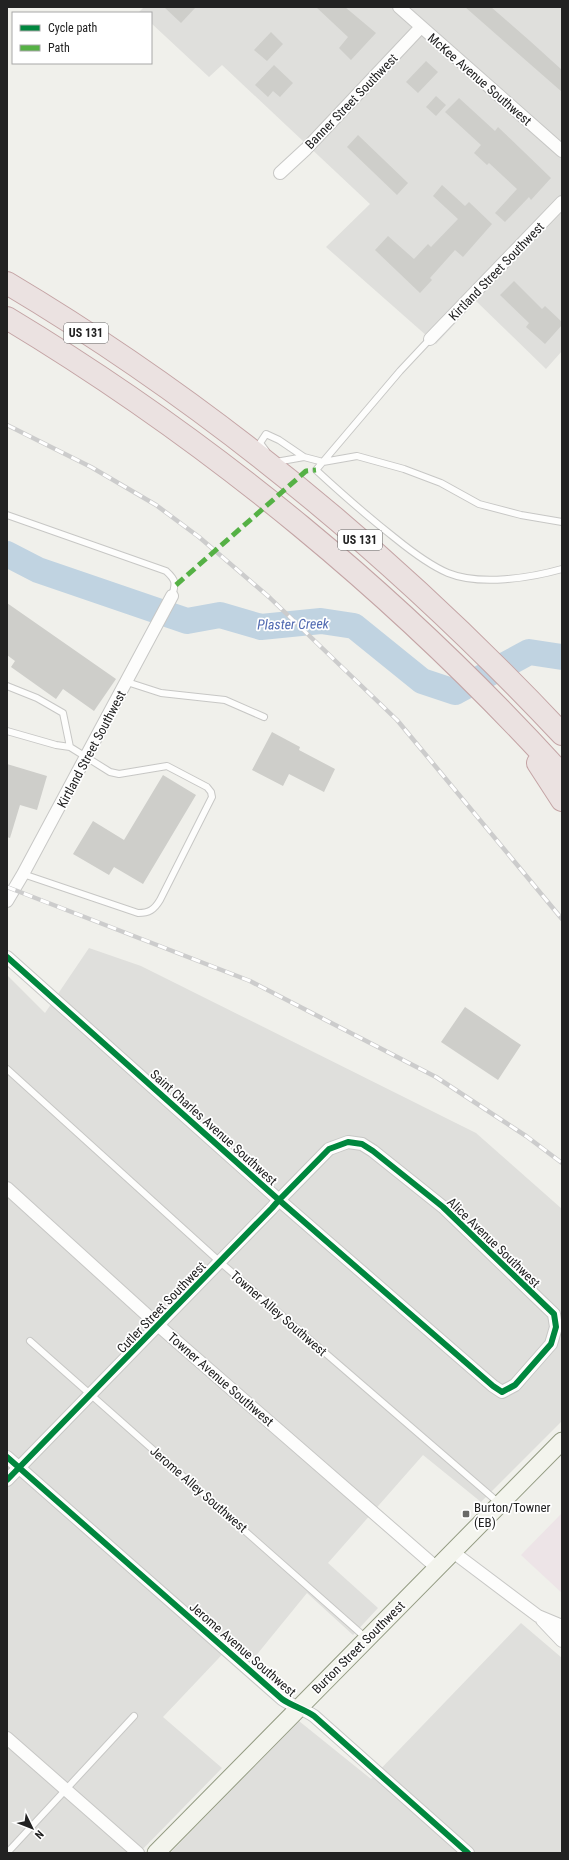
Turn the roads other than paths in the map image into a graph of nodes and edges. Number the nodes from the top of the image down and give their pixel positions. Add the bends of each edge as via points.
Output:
1 (399, 7) edge
2 (421, 27) junction
3 (562, 151) edge
4 (280, 173) dead end
5 (562, 202) edge
6 (7, 283) edge
7 (7, 318) edge
8 (430, 339) joint
9 (304, 457) junction
10 (323, 462) junction
11 (7, 515) edge
12 (562, 522) edge
13 (562, 569) edge
14 (172, 596) joint
15 (127, 682) junction
16 (7, 686) edge
17 (540, 711) junction
18 (508, 716) junction
19 (264, 717) dead end
20 (562, 722) edge
21 (7, 731) edge
22 (562, 734) edge
23 (70, 747) junction
24 (86, 758) junction
25 (562, 775) edge
26 (562, 800) edge
27 (23, 874) junction
28 (7, 900) edge
29 (7, 956) edge
30 (7, 1069) edge
31 (329, 1148) joint
32 (7, 1188) edge
33 (279, 1200) junction
34 (220, 1262) junction
35 (159, 1326) junction
36 (30, 1341) dead end
37 (536, 1363) joint
38 (90, 1395) junction
39 (562, 1442) edge
40 (7, 1457) edge
41 (19, 1468) junction
42 (7, 1480) edge
43 (500, 1504) junction
44 (453, 1552) junction
45 (437, 1568) junction
46 (538, 1616) junction
47 (562, 1626) edge
48 (367, 1638) junction
49 (562, 1641) edge
50 (297, 1708) junction
51 (134, 1716) dead end
52 (7, 1738) edge
53 (66, 1790) junction
54 (7, 1853) edge
55 (138, 1853) edge
56 (156, 1853) edge
57 (468, 1853) edge

1 - 2 street, McKee Avenue Southwest
2 - 3 street, McKee Avenue Southwest
2 - 4 street, Banner Street Southwest via 306,149
5 - 8 street, Kirtland Street Southwest
6 - 17 highway, US 131 via 43,304 164,386 254,454 370,549 462,632
7 - 18 highway, US 131 via 146,409 235,475 332,553 417,628
8 - 10 lane
9 - 9 lane via 266,434 260,442 274,462
9 - 10 lane
10 - 12 lane via 357,456 404,469 441,483 480,504 521,516
10 - 13 lane via 316,470 353,505 418,556 449,573 480,580 530,577
11 - 14 lane via 166,571 173,577 176,586
14 - 15 street, Kirtland Street Southwest
15 - 19 lane via 161,693 225,700
15 - 24 street, Kirtland Street Southwest
16 - 23 lane via 37,698 63,713
17 - 20 highway
17 - 22 highway, US 131
18 - 25 highway, US 131
18 - 26 highway
21 - 23 lane
23 - 24 lane
24 - 27 street, Kirtland Street Southwest
24 - 27 lane via 110,772 119,774 167,766 212,792 211,802 160,900 155,909 147,913 138,913
27 - 28 street, Kirtland Street Southwest
29 - 33 street, Saint Charles Avenue Southwest
30 - 34 lane, Towner Alley Southwest
31 - 33 street, Cutler Street Southwest
31 - 37 street, Alice Avenue Southwest via 348,1142 362,1144 373,1151 443,1207 554,1314 556,1327 551,1344
32 - 35 street, Towner Avenue Southwest
33 - 34 street, Cutler Street Southwest
33 - 37 street, Saint Charles Avenue Southwest via 502,1392 515,1385
34 - 35 street, Cutler Street Southwest
34 - 43 lane, Towner Alley Southwest
35 - 38 street, Cutler Street Southwest
35 - 45 street, Towner Avenue Southwest
36 - 38 lane, Jerome Alley Southwest
38 - 41 street, Cutler Street Southwest
38 - 48 lane, Jerome Alley Southwest
39 - 43 main road, Burton Street Southwest
40 - 41 street, Jerome Avenue Southwest
41 - 42 street, Cutler Street Southwest
41 - 50 street, Jerome Avenue Southwest via 282,1699
43 - 44 main road, Burton Street Southwest
44 - 45 main road, Burton Street Southwest
44 - 46 street
45 - 48 main road, Burton Street Southwest
46 - 47 street
46 - 49 street
48 - 50 main road, Burton Street Southwest
50 - 56 main road, Burton Street Southwest
50 - 57 street, Jerome Avenue Southwest via 307,1711 316,1718
51 - 53 lane
52 - 53 street
53 - 54 lane
53 - 55 street

